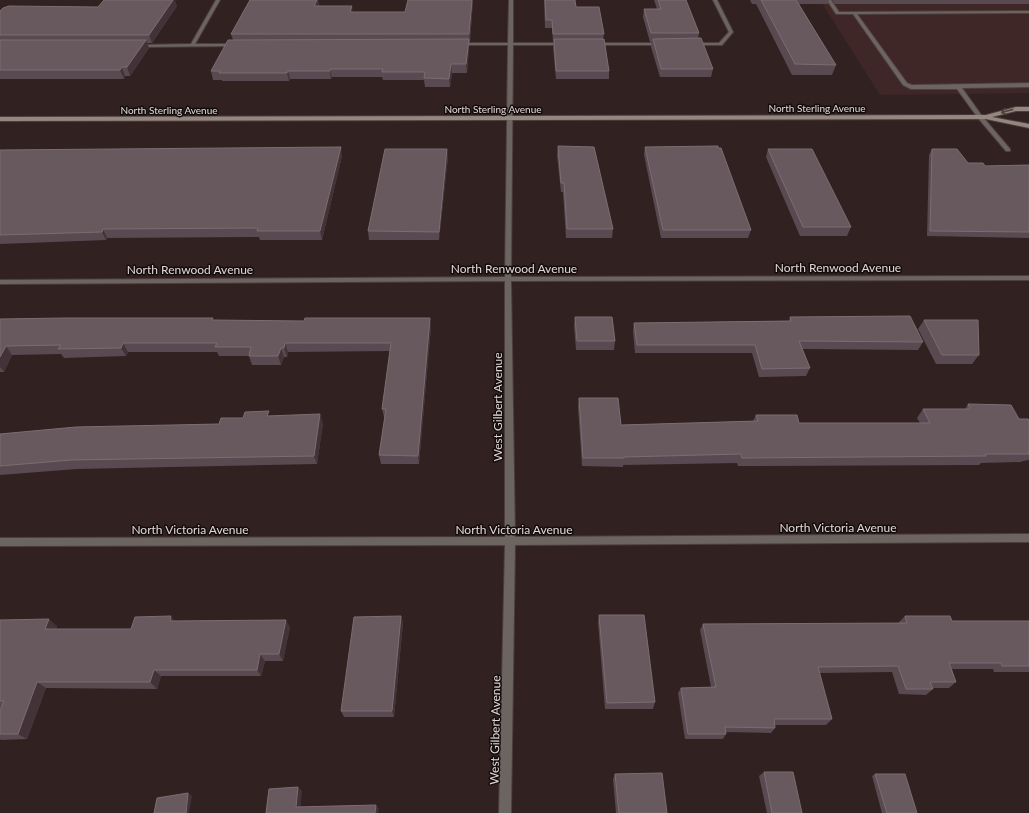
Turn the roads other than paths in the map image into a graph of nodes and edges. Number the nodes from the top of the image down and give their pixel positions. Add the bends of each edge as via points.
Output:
1 (218, 0) edge
2 (511, 0) edge
3 (715, 0) edge
4 (829, 0) edge
5 (1029, 12) edge
6 (854, 13) junction
7 (455, 44) edge
8 (510, 44) junction
9 (572, 44) edge
10 (588, 44) edge
11 (666, 44) edge
12 (689, 44) edge
13 (240, 45) edge
14 (136, 46) edge
15 (192, 46) junction
16 (1029, 85) edge
17 (958, 87) junction
18 (1029, 109) edge
19 (983, 117) junction
20 (510, 118) junction
21 (0, 119) edge
22 (1029, 126) edge
23 (1008, 150) dead end
24 (1029, 278) edge
25 (508, 279) junction
26 (0, 282) edge
27 (1029, 538) edge
28 (510, 541) junction
29 (0, 542) edge
30 (505, 813) edge

1 - 15 street
2 - 8 street, West Gilbert Avenue
3 - 12 street via 731,32 720,44
4 - 6 street via 838,13
5 - 6 street
6 - 17 street via 905,84 920,88
7 - 8 street
8 - 9 street
8 - 20 street, West Gilbert Avenue
10 - 11 street
13 - 15 street
14 - 15 street
16 - 17 street
17 - 19 street
18 -> 19 main road, North Sterling Avenue via 1016,109
19 - 20 main road, North Sterling Avenue
19 - 22 main road, North Sterling Avenue
19 - 23 street
20 - 21 main road, North Sterling Avenue
20 - 25 street, West Gilbert Avenue
24 - 25 street, North Renwood Avenue
25 - 26 street, North Renwood Avenue
25 - 28 street, West Gilbert Avenue
27 - 28 street, North Victoria Avenue
28 - 29 street, North Victoria Avenue
28 - 30 street, West Gilbert Avenue

